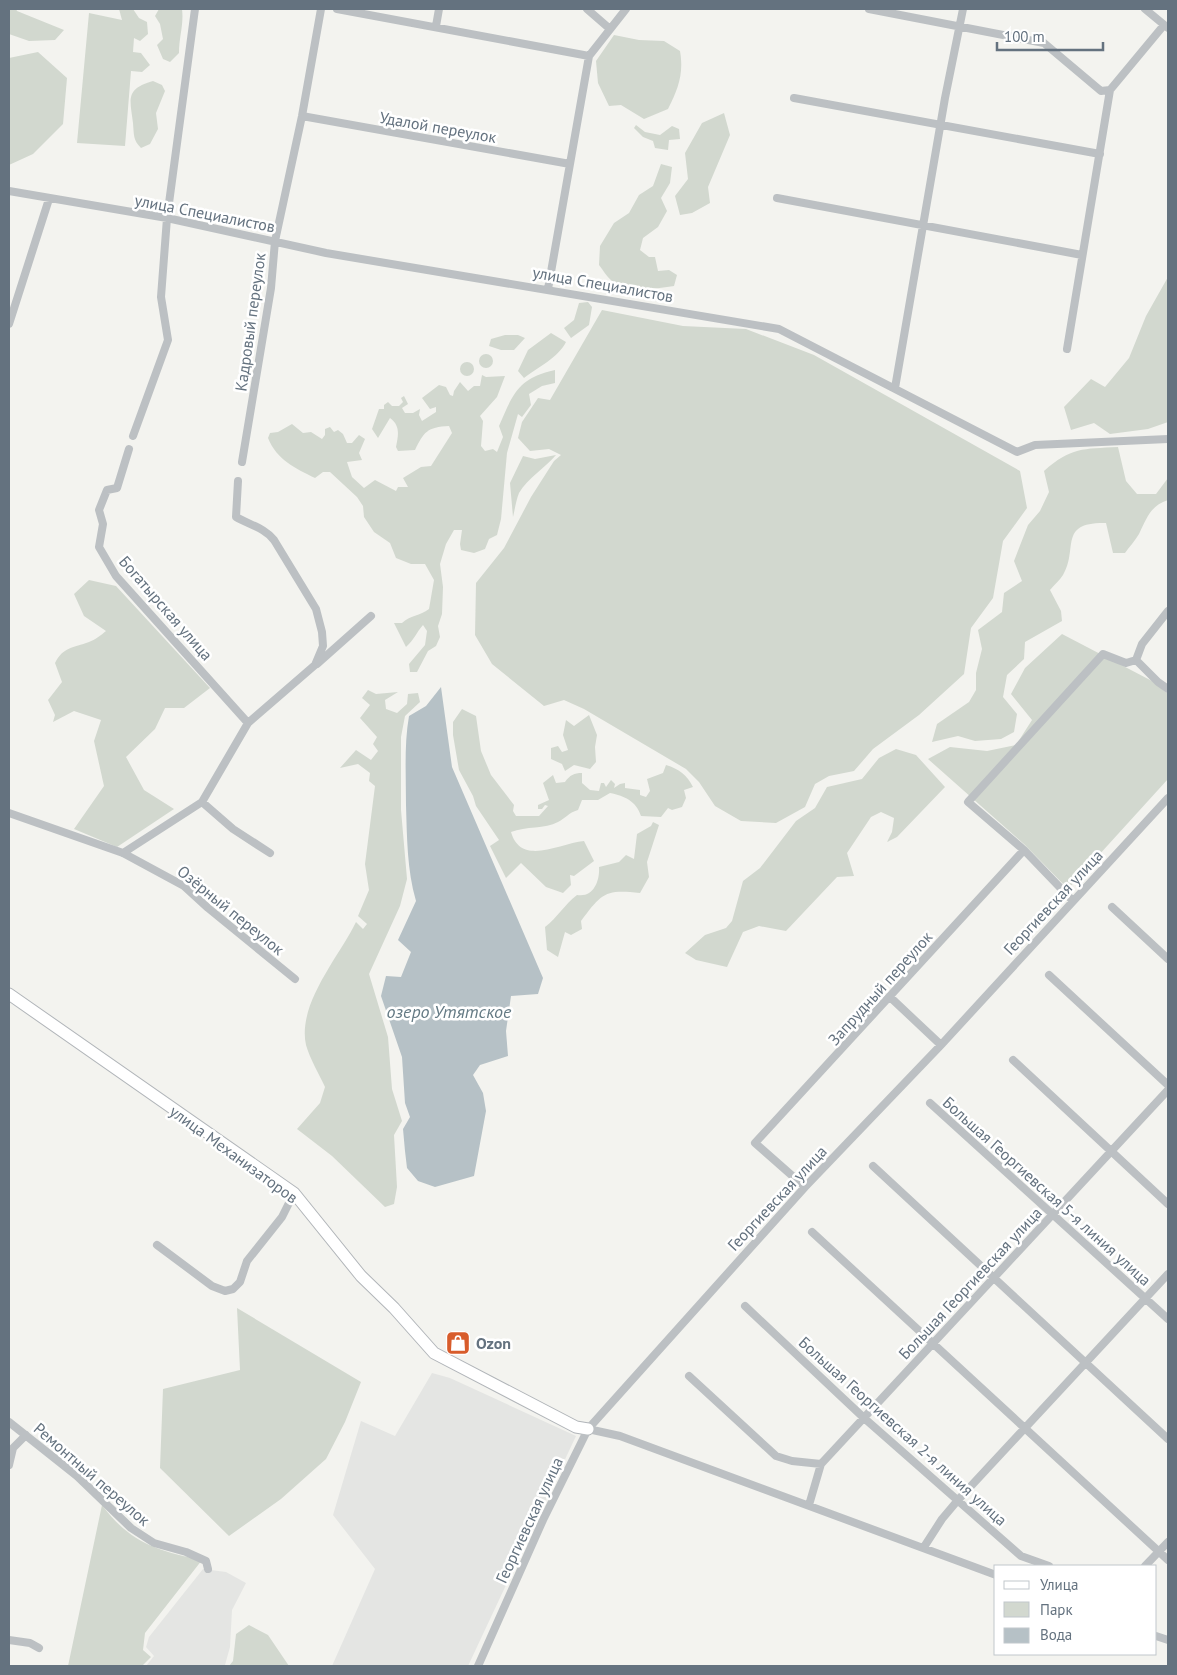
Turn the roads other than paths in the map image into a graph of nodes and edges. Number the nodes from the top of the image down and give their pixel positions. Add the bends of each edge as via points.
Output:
1 (195, 9) edge
2 (321, 9) edge
3 (337, 9) edge
4 (439, 9) edge
5 (586, 9) edge
6 (626, 9) edge
7 (869, 9) edge
8 (963, 9) edge
9 (1145, 9) edge
10 (436, 26) junction
11 (959, 26) junction
12 (1166, 26) edge
13 (610, 29) junction
14 (589, 56) junction
15 (1110, 90) junction
16 (794, 98) dead end
17 (302, 116) junction
18 (941, 124) junction
19 (1100, 154) junction
20 (570, 164) junction
21 (9, 191) edge
22 (777, 198) dead end
23 (49, 199) junction
24 (167, 218) junction
25 (923, 225) junction
26 (275, 241) junction
27 (1082, 255) junction
28 (548, 289) junction
29 (9, 324) edge
30 (1067, 349) dead end
31 (895, 388) junction
32 (133, 436) dead end
33 (1168, 439) edge
34 (129, 449) dead end
35 (242, 462) dead end
36 (238, 481) dead end
37 (1168, 611) edge
38 (371, 616) dead end
39 (1136, 660) junction
40 (315, 665) junction
41 (1168, 689) edge
42 (248, 723) junction
43 (1168, 798) edge
44 (202, 802) junction
45 (9, 813) edge
46 (1024, 850) junction
47 (122, 853) junction
48 (270, 853) dead end
49 (1073, 901) junction
50 (1112, 907) dead end
51 (1168, 959) edge
52 (1049, 975) dead end
53 (295, 979) dead end
54 (9, 994) edge
55 (890, 997) junction
56 (941, 1045) junction
57 (1013, 1060) dead end
58 (1168, 1086) edge
59 (1168, 1090) edge
60 (930, 1103) dead end
61 (1111, 1150) junction
62 (873, 1166) dead end
63 (805, 1187) junction
64 (294, 1193) junction
65 (1168, 1204) edge
66 (1054, 1214) junction
67 (812, 1232) dead end
68 (157, 1245) dead end
69 (1168, 1274) edge
70 (995, 1276) junction
71 (1146, 1299) junction
72 (745, 1306) dead end
73 (1168, 1319) edge
74 (932, 1343) junction
75 (1087, 1362) junction
76 (689, 1376) dead end
77 (864, 1418) junction
78 (9, 1422) edge
79 (1026, 1428) junction
80 (588, 1429) junction
81 (26, 1435) junction
82 (1168, 1439) edge
83 (821, 1464) junction
84 (9, 1465) edge
85 (958, 1500) junction
86 (809, 1505) junction
87 (1168, 1542) edge
88 (924, 1547) junction
89 (1160, 1551) junction
90 (1168, 1560) edge
91 (1046, 1565) edge
92 (1146, 1565) edge
93 (208, 1569) dead end
94 (994, 1574) edge
95 (9, 1640) edge
96 (39, 1648) dead end
97 (478, 1666) edge

1 - 24 street
2 - 17 street, Кадровый переулок
3 - 10 street
4 - 10 street
5 - 13 street
6 - 13 street
7 - 11 street
8 - 11 street
9 - 12 street
10 - 14 street
11 - 15 street via 1044,42 1101,91
11 - 18 street
12 - 15 street
13 - 14 street
14 - 20 street
15 - 19 street
16 - 18 street
17 - 20 street, Удалой переулок
17 - 26 street, Кадровый переулок
18 - 19 street
18 - 25 street
19 - 27 street
20 - 28 street
21 - 23 street, улица Специалистов
22 - 25 street
23 - 24 street, улица Специалистов
23 - 29 street
24 - 26 street, улица Специалистов
24 - 32 street via 161,297 168,340
25 - 27 street
25 - 31 street
26 - 28 street, улица Специалистов via 326,253
26 - 35 street, Кадровый переулок via 271,288
27 - 30 street
28 - 31 street, улица Специалистов via 779,329
31 - 33 street, улица Специалистов via 1018,452 1035,445
34 - 42 street, Богатырская улица via 118,488 107,490 98,510 103,524 99,547 116,576
36 - 40 street via 236,517 267,531 316,609 323,646
37 - 39 street via 1142,644
38 - 40 street
39 - 41 street
39 - 46 street via 1126,663 1103,654 968,802
40 - 42 street
42 - 44 street
43 - 49 street, Георгиевская улица
44 - 47 street
44 - 48 street via 233,829
45 - 47 street, Озёрный переулок
46 - 49 street
46 - 55 street, Запрудный переулок
47 - 53 street, Озёрный переулок via 184,886
49 - 56 street, Георгиевская улица
50 - 51 street
52 - 58 street
54 - 64 street, улица Механизаторов
55 - 56 street
55 - 63 street, Запрудный переулок via 756,1143
56 - 63 street, Георгиевская улица
57 - 61 street
59 - 61 street, Большая Георгиевская улица
60 - 66 street, Большая Георгиевская 5-я линия улица
61 - 65 street
61 - 66 street, Большая Георгиевская улица
62 - 70 street
63 - 80 street, Георгиевская улица
64 - 68 street via 282,1218 247,1261 240,1282 233,1289 225,1291 212,1286
64 - 80 street, улица Механизаторов via 360,1276 434,1353 576,1427
66 - 70 street, Большая Георгиевская улица
66 - 71 street, Большая Георгиевская 5-я линия улица
67 - 74 street
69 - 71 street
70 - 74 street, Большая Георгиевская улица
70 - 75 street
71 - 73 street, Большая Георгиевская 5-я линия улица
71 - 75 street
72 - 77 street, Большая Георгиевская 2-я линия улица
74 - 77 street, Большая Георгиевская улица
74 - 79 street
75 - 79 street
75 - 82 street
76 - 83 street via 776,1456
77 - 83 street, Большая Георгиевская улица
77 - 85 street, Большая Георгиевская 2-я линия улица
78 - 81 street, Ремонтный переулок
79 - 85 street
79 - 89 street
80 - 86 street via 620,1436
80 - 97 street, Георгиевская улица via 543,1520
81 - 84 street via 13,1448
81 - 93 street, Ремонтный переулок via 77,1476 131,1528 154,1543 206,1561
83 - 86 street, Большая Георгиевская улица
85 - 88 street
85 - 91 street, Большая Георгиевская 2-я линия улица via 1021,1556
86 - 88 street
87 - 89 street
88 - 94 street
89 - 90 street
89 - 92 street
95 - 96 street via 30,1643

